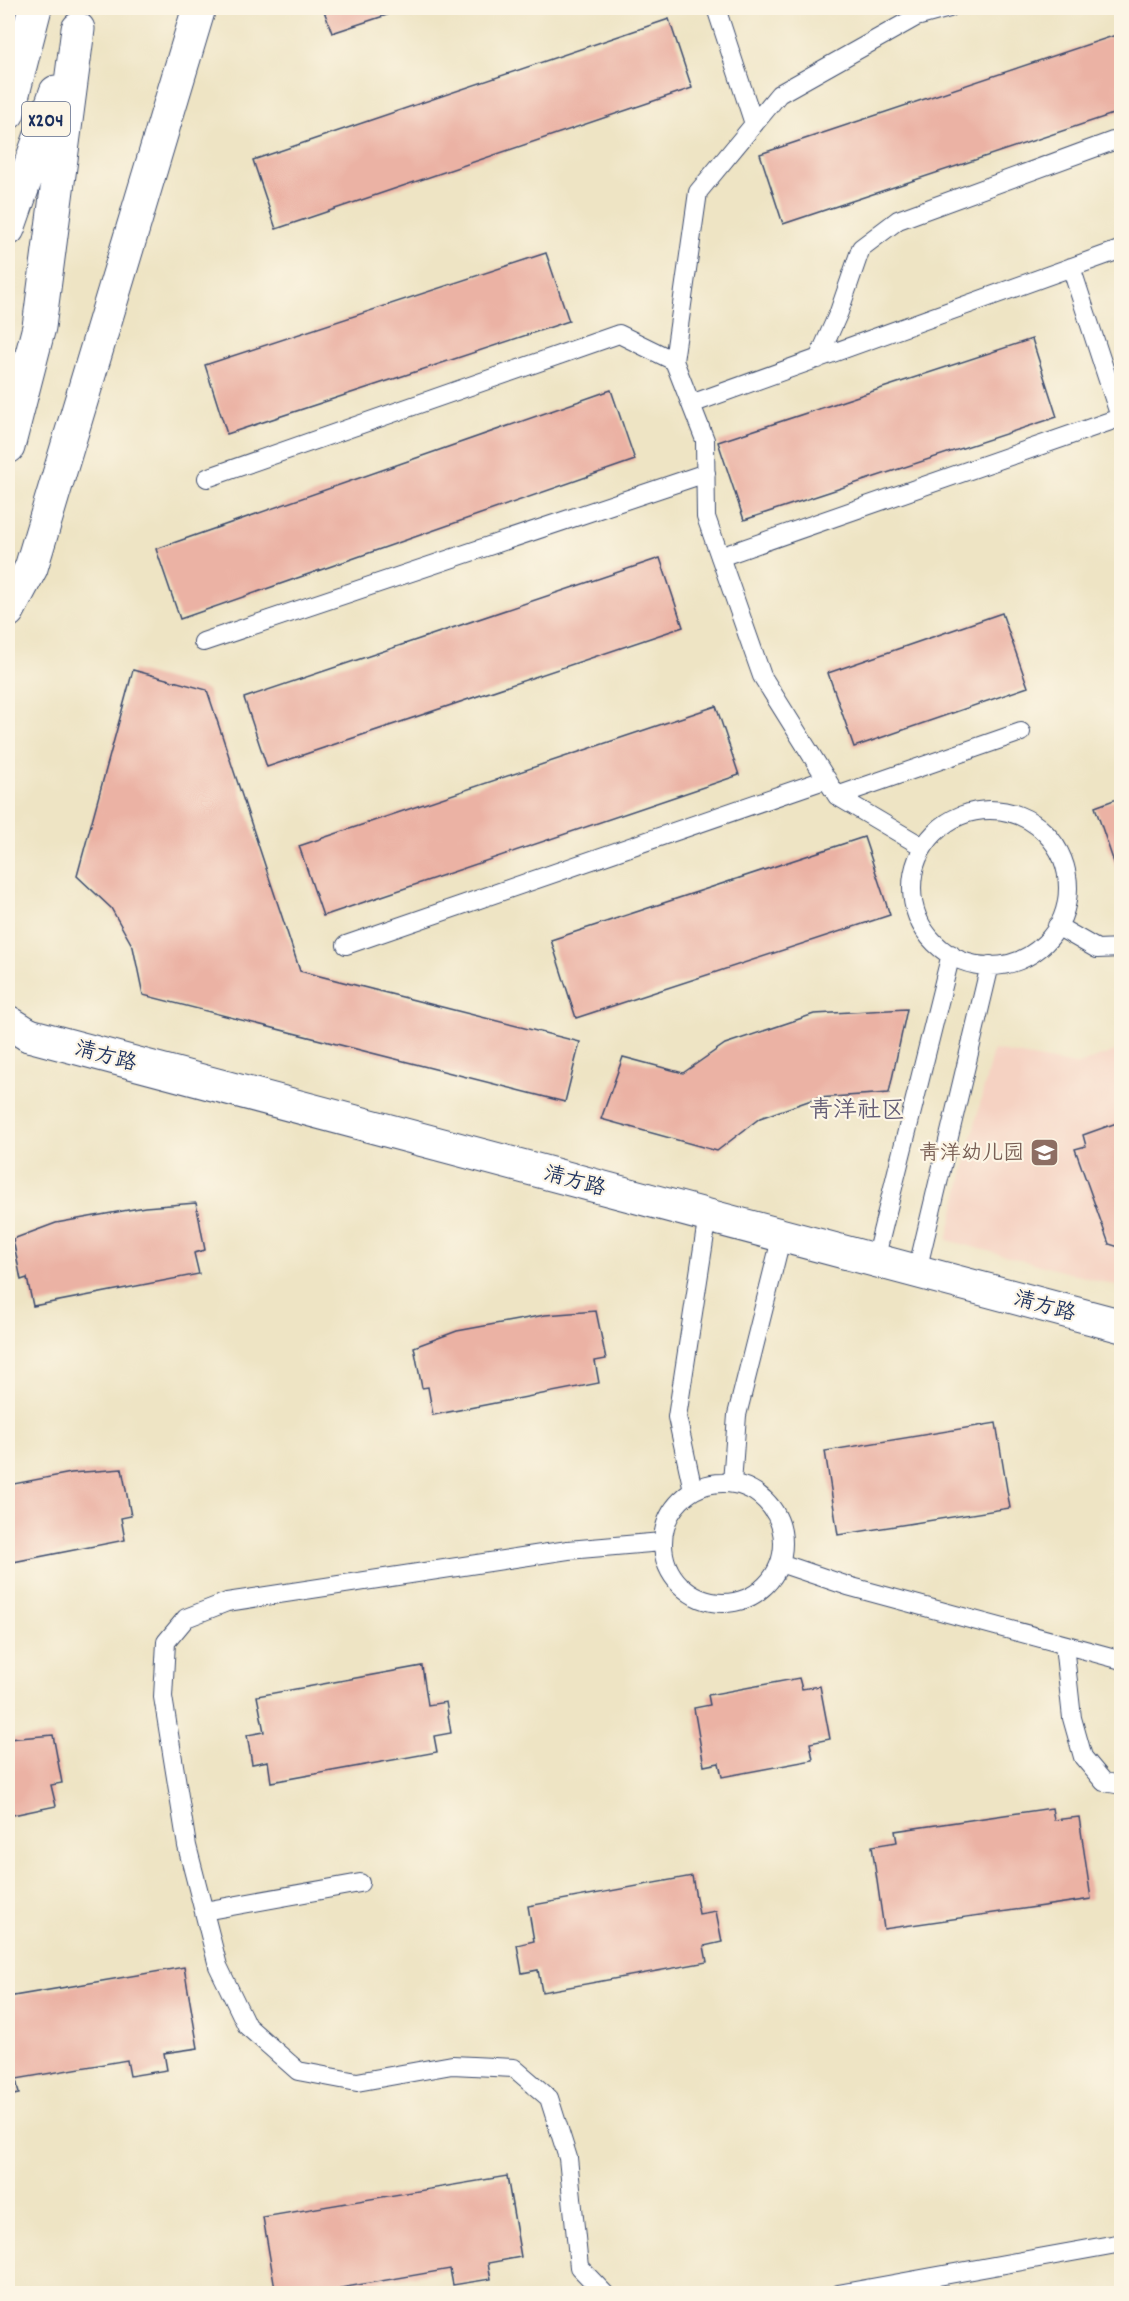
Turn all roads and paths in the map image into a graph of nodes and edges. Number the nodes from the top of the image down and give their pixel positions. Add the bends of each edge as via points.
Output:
1 (35, 8) edge
2 (199, 8) edge
3 (716, 8) edge
4 (949, 8) edge
5 (80, 18) edge
6 (8, 113) edge
7 (754, 124) junction
8 (1122, 143) edge
9 (8, 229) edge
10 (1122, 249) edge
11 (1071, 267) junction
12 (819, 359) junction
13 (674, 361) junction
14 (691, 404) junction
15 (1121, 417) edge
16 (8, 447) edge
17 (705, 473) junction
18 (207, 478) dead end
19 (720, 557) junction
20 (8, 611) edge
21 (203, 642) dead end
22 (1021, 732) dead end
23 (827, 779) junction
24 (837, 796) junction
25 (922, 847) junction
26 (1056, 926) junction
27 (346, 945) dead end
28 (1122, 948) edge
29 (951, 954) junction
30 (990, 965) junction
31 (15, 1030) edge
32 (708, 1215) junction
33 (782, 1235) junction
34 (876, 1260) junction
35 (917, 1271) junction
36 (1122, 1326) edge
37 (732, 1483) junction
38 (693, 1490) junction
39 (662, 1542) junction
40 (780, 1563) junction
41 (1064, 1645) junction
42 (1122, 1660) edge
43 (1122, 1785) edge
44 (360, 1883) dead end
45 (204, 1911) junction
46 (1122, 2243) edge
47 (605, 2294) edge
48 (838, 2294) edge

1 - 6 main road
2 - 20 main road via 31,568
3 - 7 lane
4 - 7 lane via 916,17 779,94
5 - 9 main road, X204
5 - 16 main road via 39,327
7 - 13 lane via 698,192
8 - 12 lane via 1113,141 898,220 861,248
10 - 11 lane
11 - 12 lane
11 - 15 lane
12 - 14 lane
13 - 14 lane
13 - 18 lane via 619,334
14 - 17 lane via 705,440
15 - 19 lane
17 - 19 lane via 706,517
17 - 21 lane
19 - 23 lane via 762,676
22 - 24 lane
23 - 24 lane
23 - 27 lane
24 - 25 lane
25 - 26 lane via 941,826 964,813 992,809 1018,814 1040,827 1056,845 1066,868 1068,892 1063,916
25 - 29 lane via 913,872 912,899 921,925 937,946
26 - 28 lane via 1097,949
26 - 30 lane via 1032,953 1009,963
29 - 30 lane via 961,960
29 - 34 lane
30 - 35 lane
31 - 32 main road, 清方路
32 - 33 main road, 清方路
32 - 38 lane via 677,1417
33 - 34 main road, 清方路
33 - 37 lane via 737,1415
34 - 35 main road, 清方路
35 - 36 main road, 清方路
37 - 38 lane via 712,1483
37 - 40 lane via 750,1488 777,1515 783,1532
38 - 39 lane via 666,1521
39 - 40 lane via 666,1563 676,1581 692,1595 712,1602 733,1602 751,1596 766,1585
39 - 45 lane via 568,1550 227,1602 186,1618 166,1642 163,1696 187,1846
40 - 41 lane via 848,1586
41 - 42 lane
41 - 43 lane via 1072,1718 1083,1757 1104,1782
44 - 45 lane
45 - 47 lane via 218,1966 247,2025 298,2071 357,2082 452,2065 514,2068 549,2098 568,2158 579,2267
46 - 48 lane

